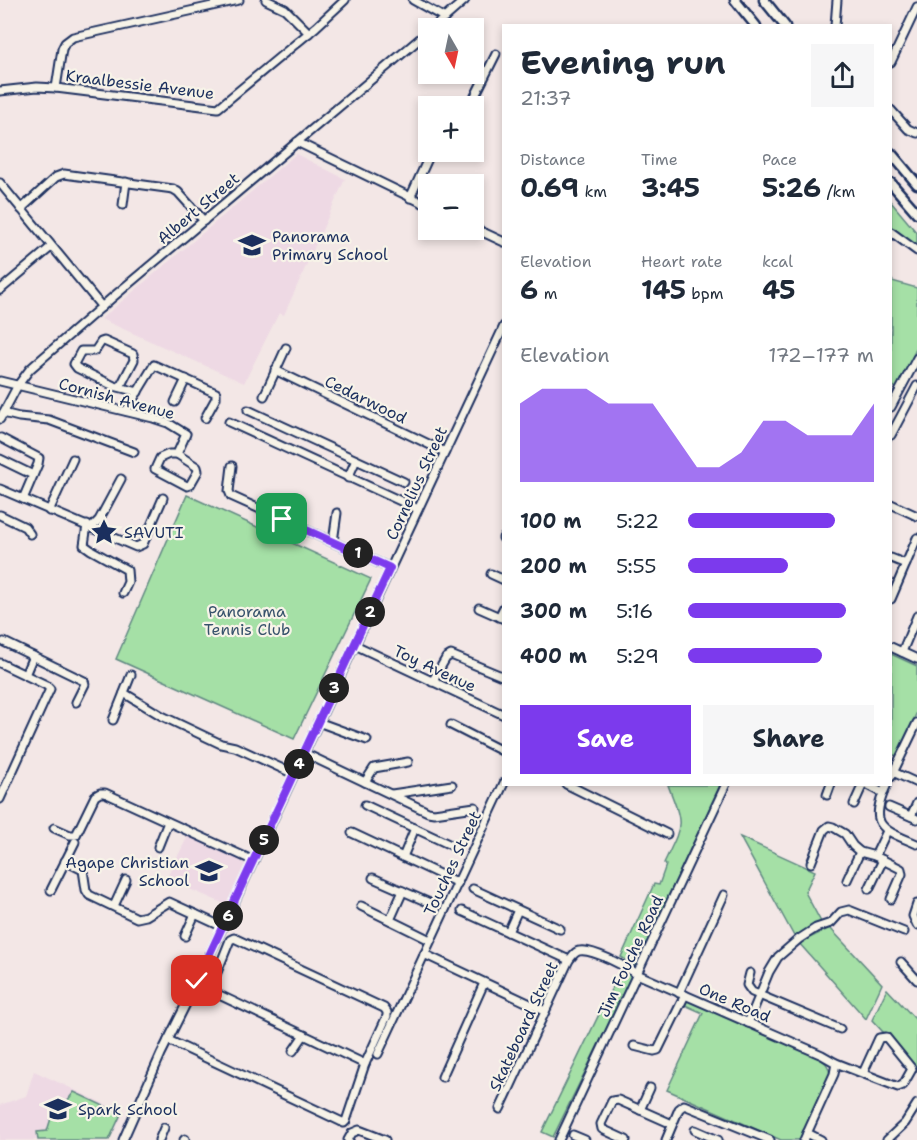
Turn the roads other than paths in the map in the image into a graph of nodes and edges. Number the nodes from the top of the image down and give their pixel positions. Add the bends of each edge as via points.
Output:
1 (239, 0) edge
2 (266, 0) edge
3 (345, 0) edge
4 (413, 0) edge
5 (465, 0) edge
6 (735, 0) edge
7 (764, 0) edge
8 (837, 0) edge
9 (917, 7) edge
10 (445, 18) joint
11 (754, 24) edge
12 (783, 24) edge
13 (835, 24) edge
14 (309, 33) junction
15 (418, 41) edge
16 (496, 54) dead end
17 (892, 60) edge
18 (56, 88) junction
19 (0, 91) edge
20 (475, 96) edge
21 (892, 111) edge
22 (917, 133) edge
23 (297, 142) junction
24 (892, 147) edge
25 (892, 154) edge
26 (426, 162) edge
27 (917, 176) edge
28 (126, 182) junction
29 (0, 183) edge
30 (892, 184) edge
31 (917, 184) edge
32 (410, 198) junction
33 (418, 201) edge
34 (123, 205) dead end
35 (21, 208) junction
36 (917, 213) edge
37 (204, 221) junction
38 (484, 233) edge
39 (892, 233) edge
40 (502, 241) edge
41 (51, 247) junction
42 (917, 251) edge
43 (0, 290) edge
44 (102, 307) junction
45 (502, 330) edge
46 (286, 348) dead end
47 (917, 358) edge
48 (275, 370) junction
49 (186, 379) junction
50 (0, 381) edge
51 (18, 385) junction
52 (917, 386) edge
53 (120, 387) junction
54 (138, 392) junction
55 (264, 396) dead end
56 (175, 402) dead end
57 (892, 405) edge
58 (248, 410) dead end
59 (126, 411) junction
60 (1, 416) edge
61 (205, 418) dead end
62 (229, 422) dead end
63 (892, 433) edge
64 (1, 438) edge
65 (134, 452) dead end
66 (445, 452) junction
67 (177, 454) junction
68 (0, 459) edge
69 (73, 459) dead end
70 (356, 460) junction
71 (232, 466) dead end
72 (33, 476) junction
73 (348, 478) junction
74 (121, 479) dead end
75 (404, 482) dead end
76 (0, 489) edge
77 (163, 498) dead end
78 (23, 499) junction
79 (892, 504) edge
80 (418, 509) junction
81 (49, 511) junction
82 (337, 513) dead end
83 (0, 515) edge
84 (917, 516) edge
85 (92, 527) junction
86 (30, 534) dead end
87 (917, 538) edge
88 (333, 542) junction
89 (892, 558) edge
90 (906, 564) junction
91 (390, 568) junction
92 (491, 574) dead end
93 (502, 579) edge
94 (123, 592) dead end
95 (892, 597) edge
96 (480, 608) dead end
97 (917, 616) edge
98 (502, 618) edge
99 (4, 642) dead end
100 (355, 645) junction
101 (892, 647) edge
102 (902, 652) junction
103 (33, 656) junction
104 (917, 659) edge
105 (0, 663) edge
106 (25, 675) junction
107 (131, 675) dead end
108 (502, 676) edge
109 (432, 682) junction
110 (124, 693) junction
111 (76, 702) dead end
112 (502, 714) edge
113 (113, 720) dead end
114 (318, 722) junction
115 (917, 723) edge
116 (452, 725) dead end
117 (367, 740) dead end
118 (502, 751) edge
119 (304, 753) junction
120 (408, 762) dead end
121 (294, 774) junction
122 (892, 774) edge
123 (365, 782) junction
124 (917, 783) edge
125 (452, 785) dead end
126 (503, 786) edge
127 (725, 786) edge
128 (830, 786) edge
129 (863, 786) edge
130 (868, 786) edge
131 (886, 786) edge
132 (584, 788) edge
133 (884, 793) junction
134 (392, 794) junction
135 (827, 795) dead end
136 (0, 799) edge
137 (917, 803) edge
138 (854, 804) dead end
139 (365, 805) dead end
140 (475, 807) dead end
141 (889, 807) dead end
142 (914, 818) edge
143 (168, 822) junction
144 (54, 828) dead end
145 (416, 828) junction
146 (887, 831) junction
147 (352, 833) dead end
148 (667, 834) dead end
149 (75, 842) dead end
150 (917, 844) edge
151 (158, 847) dead end
152 (457, 848) dead end
153 (860, 852) junction
154 (876, 856) junction
155 (403, 857) junction
156 (883, 860) junction
157 (65, 861) junction
158 (254, 861) junction
159 (811, 863) dead end
160 (373, 878) dead end
161 (126, 880) dead end
162 (848, 880) dead end
163 (458, 883) junction
164 (473, 889) dead end
165 (51, 890) dead end
166 (869, 890) dead end
167 (403, 891) junction
168 (724, 895) dead end
169 (891, 899) dead end
170 (432, 904) dead end
171 (917, 904) edge
172 (114, 906) junction
173 (361, 906) dead end
174 (518, 910) junction
175 (462, 911) dead end
176 (195, 914) junction
177 (390, 920) junction
178 (917, 925) edge
179 (222, 927) junction
180 (560, 929) dead end
181 (508, 932) junction
182 (904, 932) dead end
183 (185, 936) dead end
184 (430, 940) junction
185 (424, 954) junction
186 (569, 960) junction
187 (901, 962) dead end
188 (750, 972) dead end
189 (637, 974) junction
190 (917, 980) edge
191 (484, 983) junction
192 (196, 984) junction
193 (210, 990) junction
194 (682, 994) junction
195 (760, 995) junction
196 (544, 1011) junction
197 (748, 1023) junction
198 (840, 1029) dead end
199 (304, 1035) junction
200 (168, 1040) junction
201 (634, 1046) dead end
202 (293, 1051) dead end
203 (378, 1054) dead end
204 (836, 1063) junction
205 (365, 1064) junction
206 (862, 1072) junction
207 (442, 1077) dead end
208 (650, 1088) dead end
209 (917, 1104) edge
210 (500, 1109) dead end
211 (640, 1110) junction
212 (672, 1124) junction
213 (164, 1128) dead end
214 (695, 1130) dead end
215 (573, 1135) dead end
216 (806, 1137) edge
217 (123, 1140) edge
218 (159, 1140) edge
219 (348, 1140) edge
220 (385, 1140) edge
221 (559, 1140) edge
222 (585, 1140) edge
223 (626, 1140) edge
224 (666, 1140) edge
225 (718, 1140) edge
226 (770, 1140) edge
227 (821, 1140) edge
228 (886, 1140) edge

1 - 18 street via 73,37 62,49
2 - 14 street via 285,9
3 - 14 street, Kraalbessie Avenue
4 - 10 street
5 - 10 street
6 - 11 main road
7 - 12 main road
8 - 13 street
9 - 17 street
14 - 18 street, Kraalbessie Avenue via 218,108
15 - 23 street, Albert Street
16 - 20 street
18 - 19 street, Kraalbessie Avenue
21 - 22 street
23 - 32 street
23 - 37 street, Albert Street
24 - 27 main road
25 - 31 main road
26 - 32 street
28 - 34 street
28 - 35 street via 61,175
28 - 37 street via 175,190
29 - 35 street
30 - 36 main road
32 - 33 street
35 - 41 street
37 - 44 street, Albert Street
38 - 40 street
39 - 42 street
41 - 43 street
41 - 44 street
44 - 51 street, Albert Street via 30,369
45 - 66 street, Cornelius Street
46 - 48 street
47 - 57 street
48 - 55 street
48 - 66 street, Cedarwood
49 - 54 street via 153,365
49 - 56 street
49 - 61 street via 216,393
50 - 51 street, Cornish Avenue
51 - 59 street, Cornish Avenue
51 - 60 street, Albert Street
52 - 63 street
53 - 53 street via 77,368 81,351 95,351 104,341 133,354 134,360
53 - 54 street
54 - 59 street
58 - 70 street
59 - 67 street, Cornish Avenue via 184,431 185,439
60 - 65 street via 49,420
62 - 73 street
64 - 72 street via 39,458
66 - 80 street, Cornelius Street
67 - 67 street via 161,457 155,468 188,486 198,468
68 - 72 street
69 - 81 street
70 - 73 street
70 - 75 street
71 - 88 street via 231,496
72 - 78 street
73 - 80 street
74 - 85 street
76 - 78 street
77 - 85 street via 140,546
78 - 81 street
79 - 84 street
80 - 91 street, Cornelius Street
81 - 85 street
82 - 88 street
83 - 86 street via 25,527
85 - 94 street via 84,545 127,570 128,584
87 - 90 street
88 - 91 street
89 - 90 street
90 - 95 street
91 - 100 street, Cornelius Street
92 - 93 street
96 - 98 street
97 - 102 street
99 - 103 street
100 - 109 street, Toy Avenue
100 - 114 street, Cornelius Street
101 - 102 street
102 - 104 street
103 - 106 street
103 - 111 street via 84,681
105 - 106 street
106 - 136 street via 50,690
107 - 110 street
108 - 109 street via 452,655 446,658
109 - 112 street, Toy Avenue
110 - 113 street
110 - 121 street via 162,716
114 - 117 street
114 - 119 street, Cornelius Street
115 - 122 street
116 - 118 street
119 - 121 street, Cornelius Street
119 - 123 street
120 - 123 street via 374,768
121 - 158 street, Cornelius Street
122 - 124 street
123 - 134 street
125 - 134 street
126 - 163 street, Touches Street
127 - 189 street, Jim Fouche Road
128 - 135 street
129 - 138 street
130 - 133 street
131 - 133 street
132 - 148 street
133 - 146 street via 878,816
134 - 140 street via 431,813
137 - 142 street
139 - 145 street
141 - 142 street
143 - 144 street via 105,792 95,796 76,835
143 - 151 street
143 - 158 street
145 - 152 street
145 - 155 street
146 - 150 street
146 - 154 street
147 - 155 street
149 - 157 street
153 - 154 street
153 - 159 street via 845,834 829,826
153 - 162 street
154 - 156 street
155 - 163 street
156 - 166 street
156 - 169 street via 902,871
157 - 165 street
157 - 172 street via 83,870 89,895
158 - 179 street, Cornelius Street
160 - 167 street
161 - 172 street
163 - 184 street, Touches Street
164 - 174 street
167 - 170 street
167 - 177 street
168 - 194 street
171 - 178 street via 913,916
172 - 176 street via 137,918 169,902
173 - 177 street
174 - 180 street
174 - 181 street
175 - 181 street
176 - 179 street
176 - 183 street
177 - 184 street
179 - 192 street, Cornelius Street
181 - 186 street
182 - 195 street via 849,910 841,912 831,923 816,928 778,957
184 - 185 street, Touches Street
185 - 191 street
185 - 203 street, Touches Street
186 - 189 street, Skateboard Street via 576,952 584,951 621,963
186 - 196 street, Skateboard Street
187 - 190 street
188 - 195 street via 747,985
189 - 194 street, One Road
189 - 221 street, Jim Fouche Road
191 - 196 street
191 - 207 street
192 - 193 street
192 - 200 street, Cornelius Street
193 - 199 street
193 - 205 street via 234,938 384,1008 387,1016
194 - 197 street, One Road
194 - 201 street via 658,1050
195 - 197 street
195 - 198 street
196 - 210 street, Skateboard Street
197 - 204 street, One Road
199 - 202 street
199 - 205 street
200 - 205 street via 343,1123
200 - 217 street, Cornelius Street
204 - 206 street, One Road
204 - 216 street
206 - 206 street, One Road via 900,1087 912,1069 882,1036
208 - 211 street
209 - 228 street via 905,1123
211 - 212 street
211 - 223 street via 618,1100 610,1103 602,1129
212 - 224 street
212 - 226 street via 681,1106 686,1105
213 - 218 street
214 - 225 street
215 - 222 street
216 - 227 street
219 - 220 street via 356,1130

